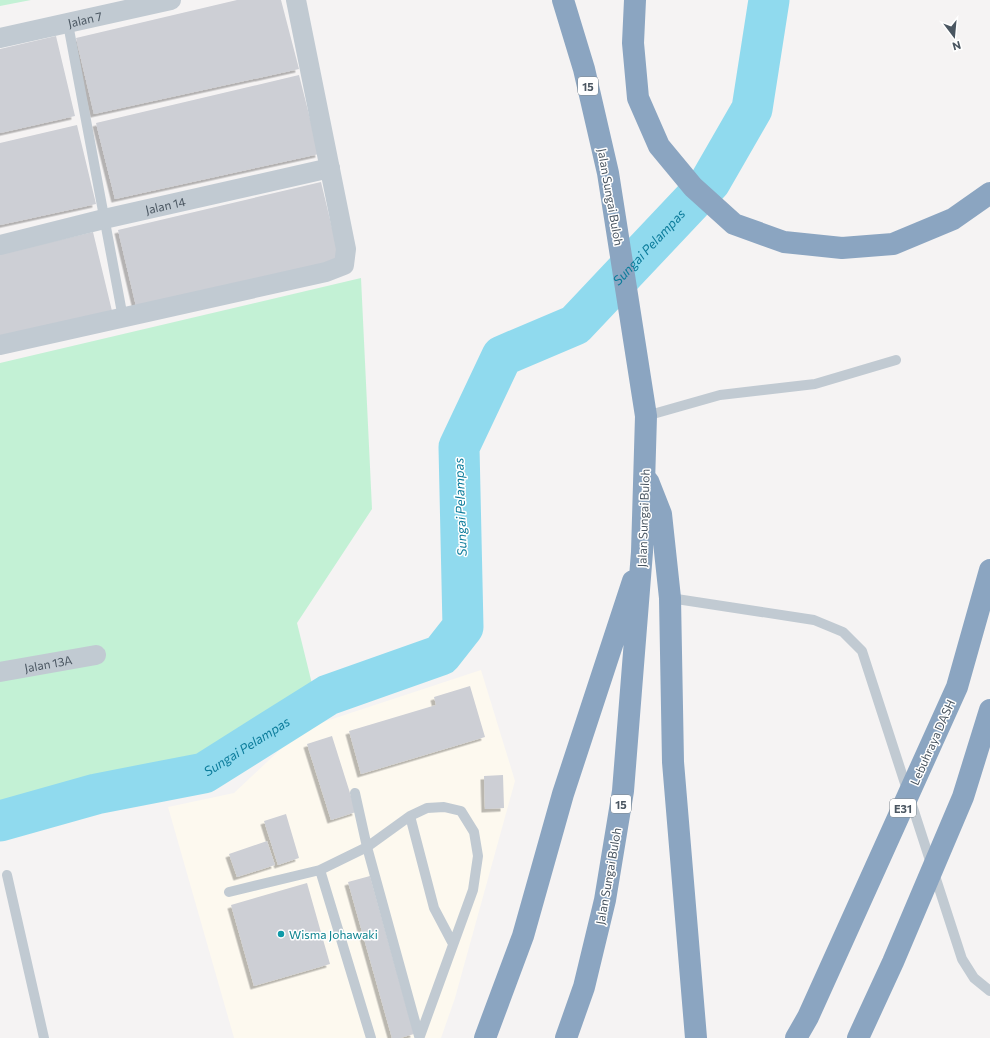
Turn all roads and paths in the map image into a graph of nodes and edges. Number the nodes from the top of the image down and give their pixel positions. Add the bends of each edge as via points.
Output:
1 (171, 0) edge
2 (296, 0) edge
3 (563, 0) edge
4 (635, 0) edge
5 (68, 24) junction
6 (0, 38) edge
7 (330, 168) junction
8 (990, 193) edge
9 (104, 219) junction
10 (0, 245) edge
11 (122, 318) junction
12 (0, 345) edge
13 (896, 360) dead end
14 (646, 416) junction
15 (645, 475) junction
16 (642, 552) junction
17 (990, 570) edge
18 (670, 598) junction
19 (96, 655) dead end
20 (0, 672) edge
21 (990, 710) edge
22 (355, 793) dead end
23 (410, 816) junction
24 (367, 847) junction
25 (320, 870) junction
26 (7, 875) dead end
27 (229, 892) dead end
28 (453, 944) junction
29 (990, 991) edge
30 (419, 1037) edge
31 (44, 1038) edge
32 (371, 1038) edge
33 (485, 1038) edge
34 (566, 1038) edge
35 (696, 1038) edge
36 (796, 1038) edge
37 (858, 1038) edge

1 - 5 street, Jalan 7
2 - 7 street
3 - 14 highway, Jalan Sungai Buloh / 15 via 584,69 608,173
4 - 8 highway via 632,44 638,98 659,146 693,187 734,224 784,242 842,248 893,244 953,219
5 - 6 street, Jalan 7
5 - 9 lane
7 - 9 street, Jalan 14
7 - 11 street via 346,249 344,265 326,272
9 - 10 street, Jalan 14
9 - 11 lane
11 - 12 street
13 - 14 lane via 815,384 720,395
14 - 15 highway, Jalan Sungai Buloh / 15
15 - 16 highway, Jalan Sungai Buloh / 15
15 - 18 highway via 661,514
16 - 33 highway via 563,794 522,936
16 - 34 highway, Jalan Sungai Buloh / 15 via 623,791 605,900 584,987
17 - 36 highway, Lebuhraya DASH / E31 via 957,687 808,1017
18 - 29 lane via 814,620 843,632 862,651 962,959 974,978
18 - 35 highway via 673,762
19 - 20 street, Jalan 13A
21 - 37 highway via 962,797 893,962
22 - 24 lane
23 - 24 lane
23 - 28 lane via 434,908
23 - 28 lane via 427,808 444,807 461,811 474,832 478,856 473,890
24 - 25 lane
24 - 30 lane
25 - 27 lane
25 - 32 lane
26 - 31 lane
28 - 30 lane

